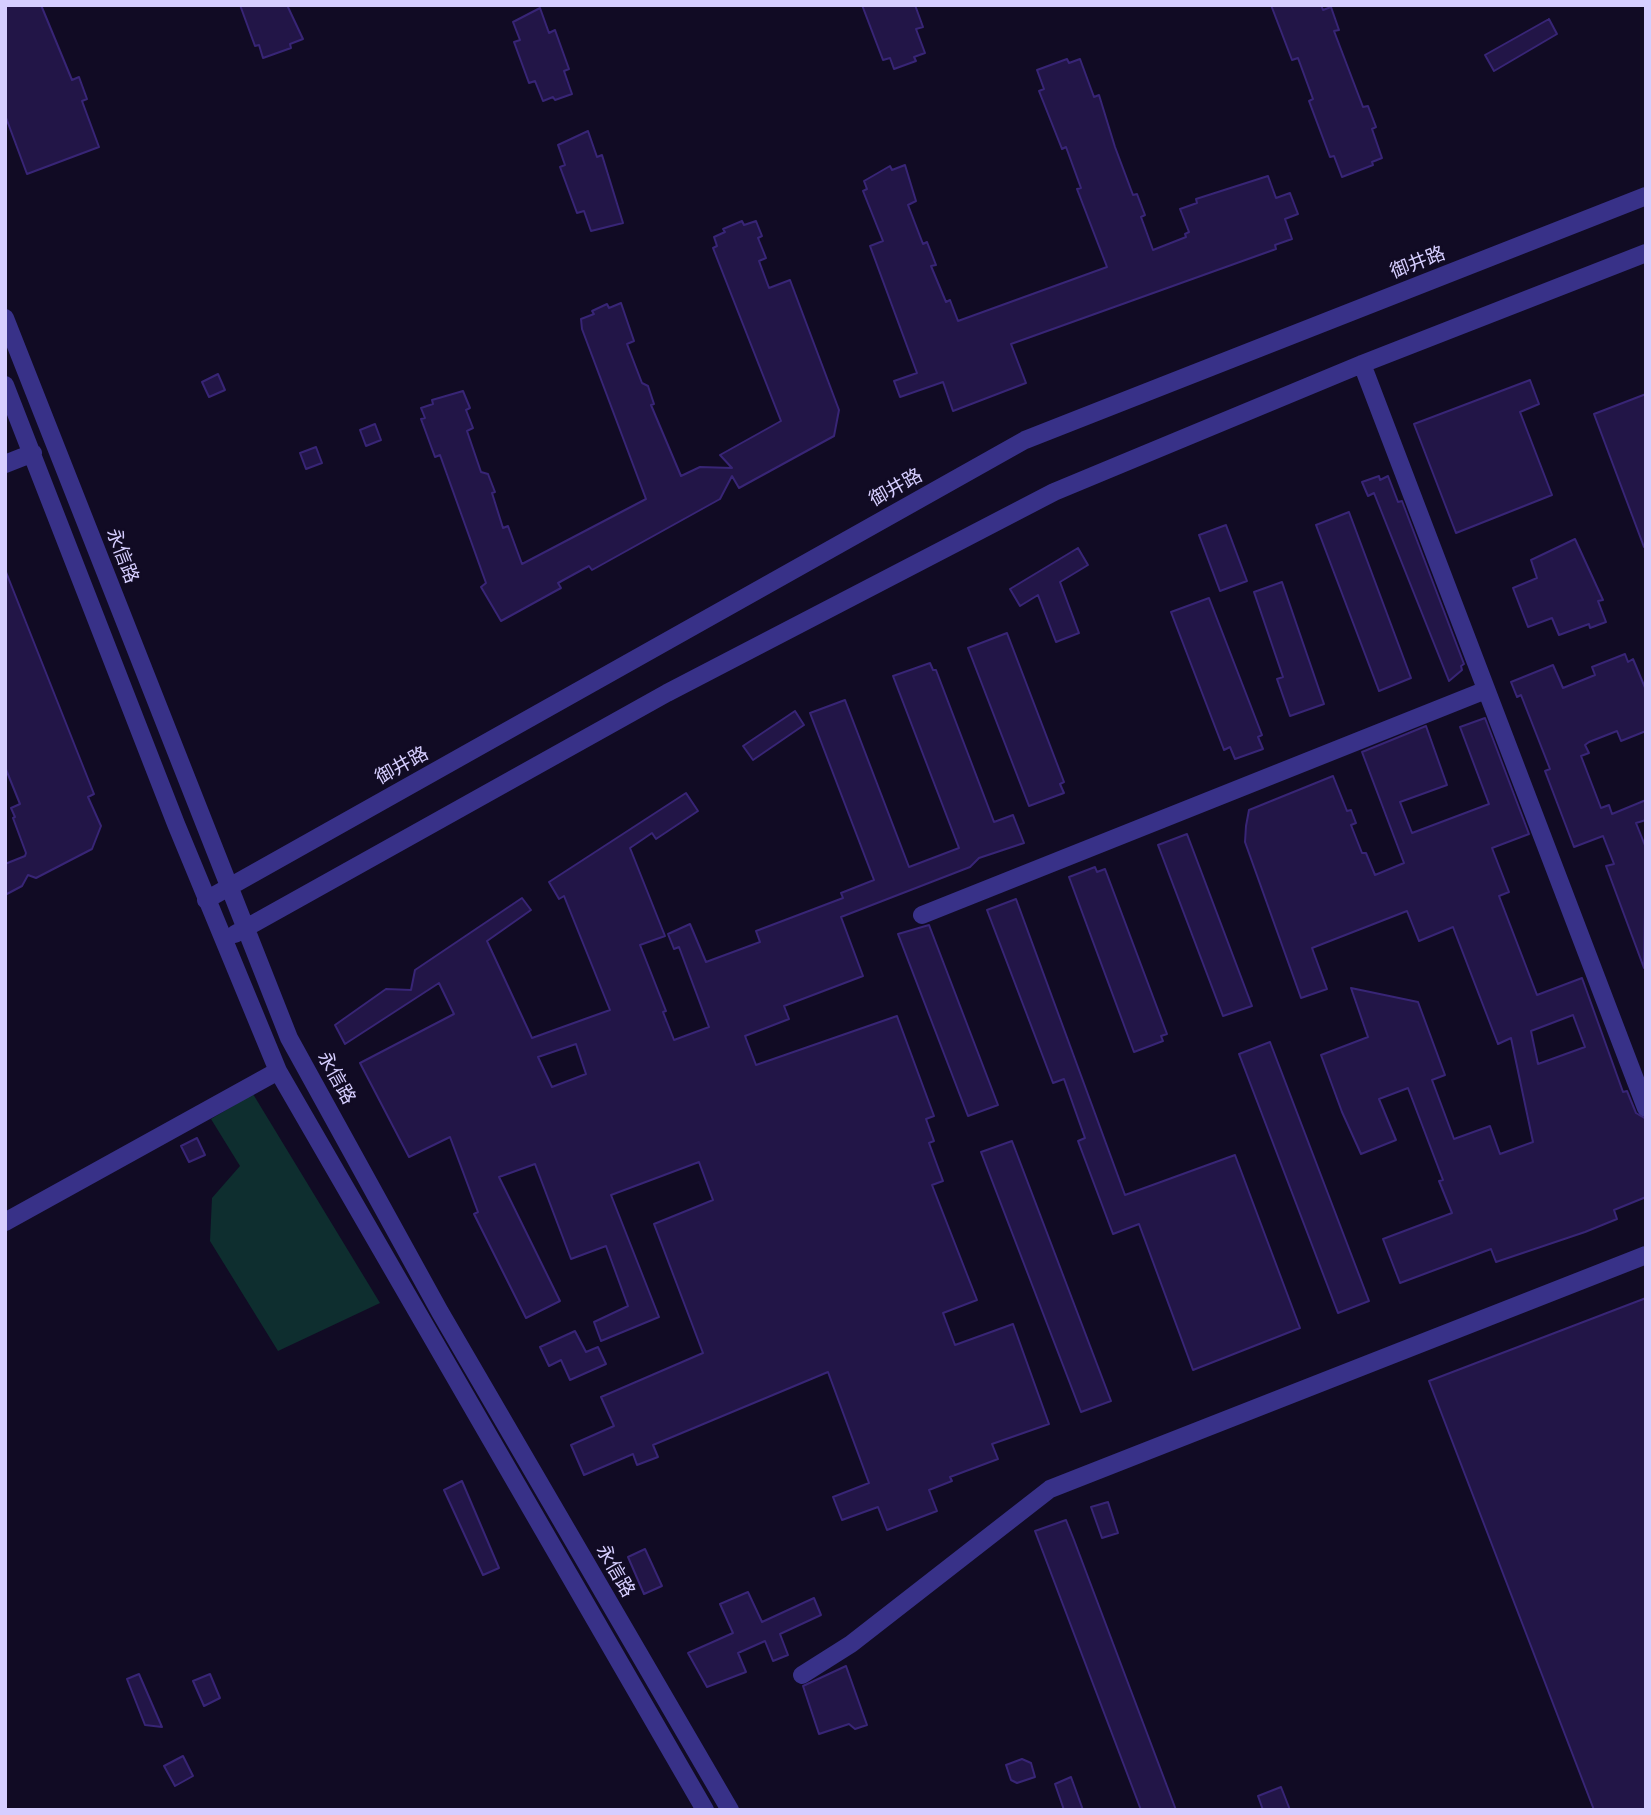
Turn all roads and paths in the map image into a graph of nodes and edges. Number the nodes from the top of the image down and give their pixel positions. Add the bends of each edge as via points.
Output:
1 (1646, 196) edge
2 (1646, 253) edge
3 (5, 318) edge
4 (1362, 364) junction
5 (5, 385) edge
6 (33, 453) junction
7 (5, 464) edge
8 (1486, 690) junction
9 (229, 887) junction
10 (206, 900) junction
11 (922, 915) dead end
12 (246, 928) junction
13 (223, 940) junction
14 (278, 1070) junction
15 (1646, 1108) edge
16 (5, 1222) edge
17 (1646, 1255) edge
18 (802, 1675) dead end
19 (705, 1810) edge
20 (730, 1810) edge

1 - 9 street, 御井路 via 1025,440
2 - 4 street
3 - 9 street, 永信路
4 - 8 street
4 - 12 street via 1054,492 667,693
5 - 6 street
6 - 7 street
6 - 10 street
8 - 11 street
8 - 15 street
9 - 10 street, 御井路
9 - 12 street, 永信路
10 - 13 street
12 - 13 street
12 - 20 street, 永信路 via 289,1038 440,1312
13 - 14 street
14 - 16 street
14 - 19 street
17 - 18 street via 1050,1489 851,1644

